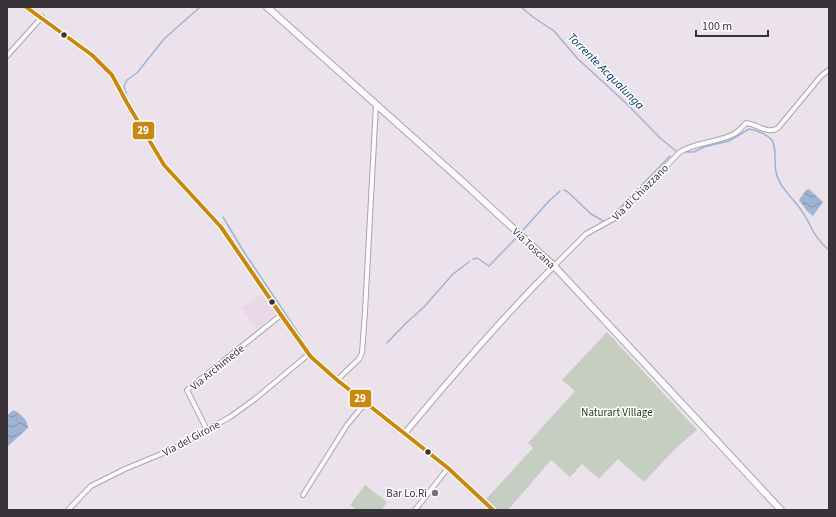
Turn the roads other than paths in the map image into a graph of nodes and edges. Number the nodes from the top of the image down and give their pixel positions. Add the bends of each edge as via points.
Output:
1 (26, 7) edge
2 (267, 7) edge
3 (42, 18) junction
4 (7, 56) edge
5 (829, 70) edge
6 (376, 104) junction
7 (554, 266) junction
8 (281, 315) junction
9 (309, 354) junction
10 (338, 380) junction
11 (366, 402) junction
12 (207, 430) junction
13 (405, 432) junction
14 (448, 468) junction
15 (303, 495) dead end
16 (68, 510) edge
17 (415, 510) edge
18 (493, 510) edge
19 (781, 510) edge

1 - 3 street
2 - 6 main road, Via Toscana
3 - 4 street
3 - 8 street via 92,55 112,75 164,165 221,227
5 - 7 street, Via di Chiazzano via 774,131 746,123 736,133 727,137 680,152 615,218 586,234
6 - 7 main road, Via Toscana
6 - 10 street via 361,355
7 - 13 street, Via di Chiazzano via 514,306
7 - 19 main road, Via Toscana
8 - 9 street
8 - 12 street, Via Archimede via 187,390
9 - 10 street
9 - 12 street, Via del Girone via 244,408
10 - 11 street
11 - 13 street
11 - 15 street via 347,425
12 - 16 street, Via del Girone via 173,449 91,486
13 - 14 street
14 - 17 street
14 - 18 street

